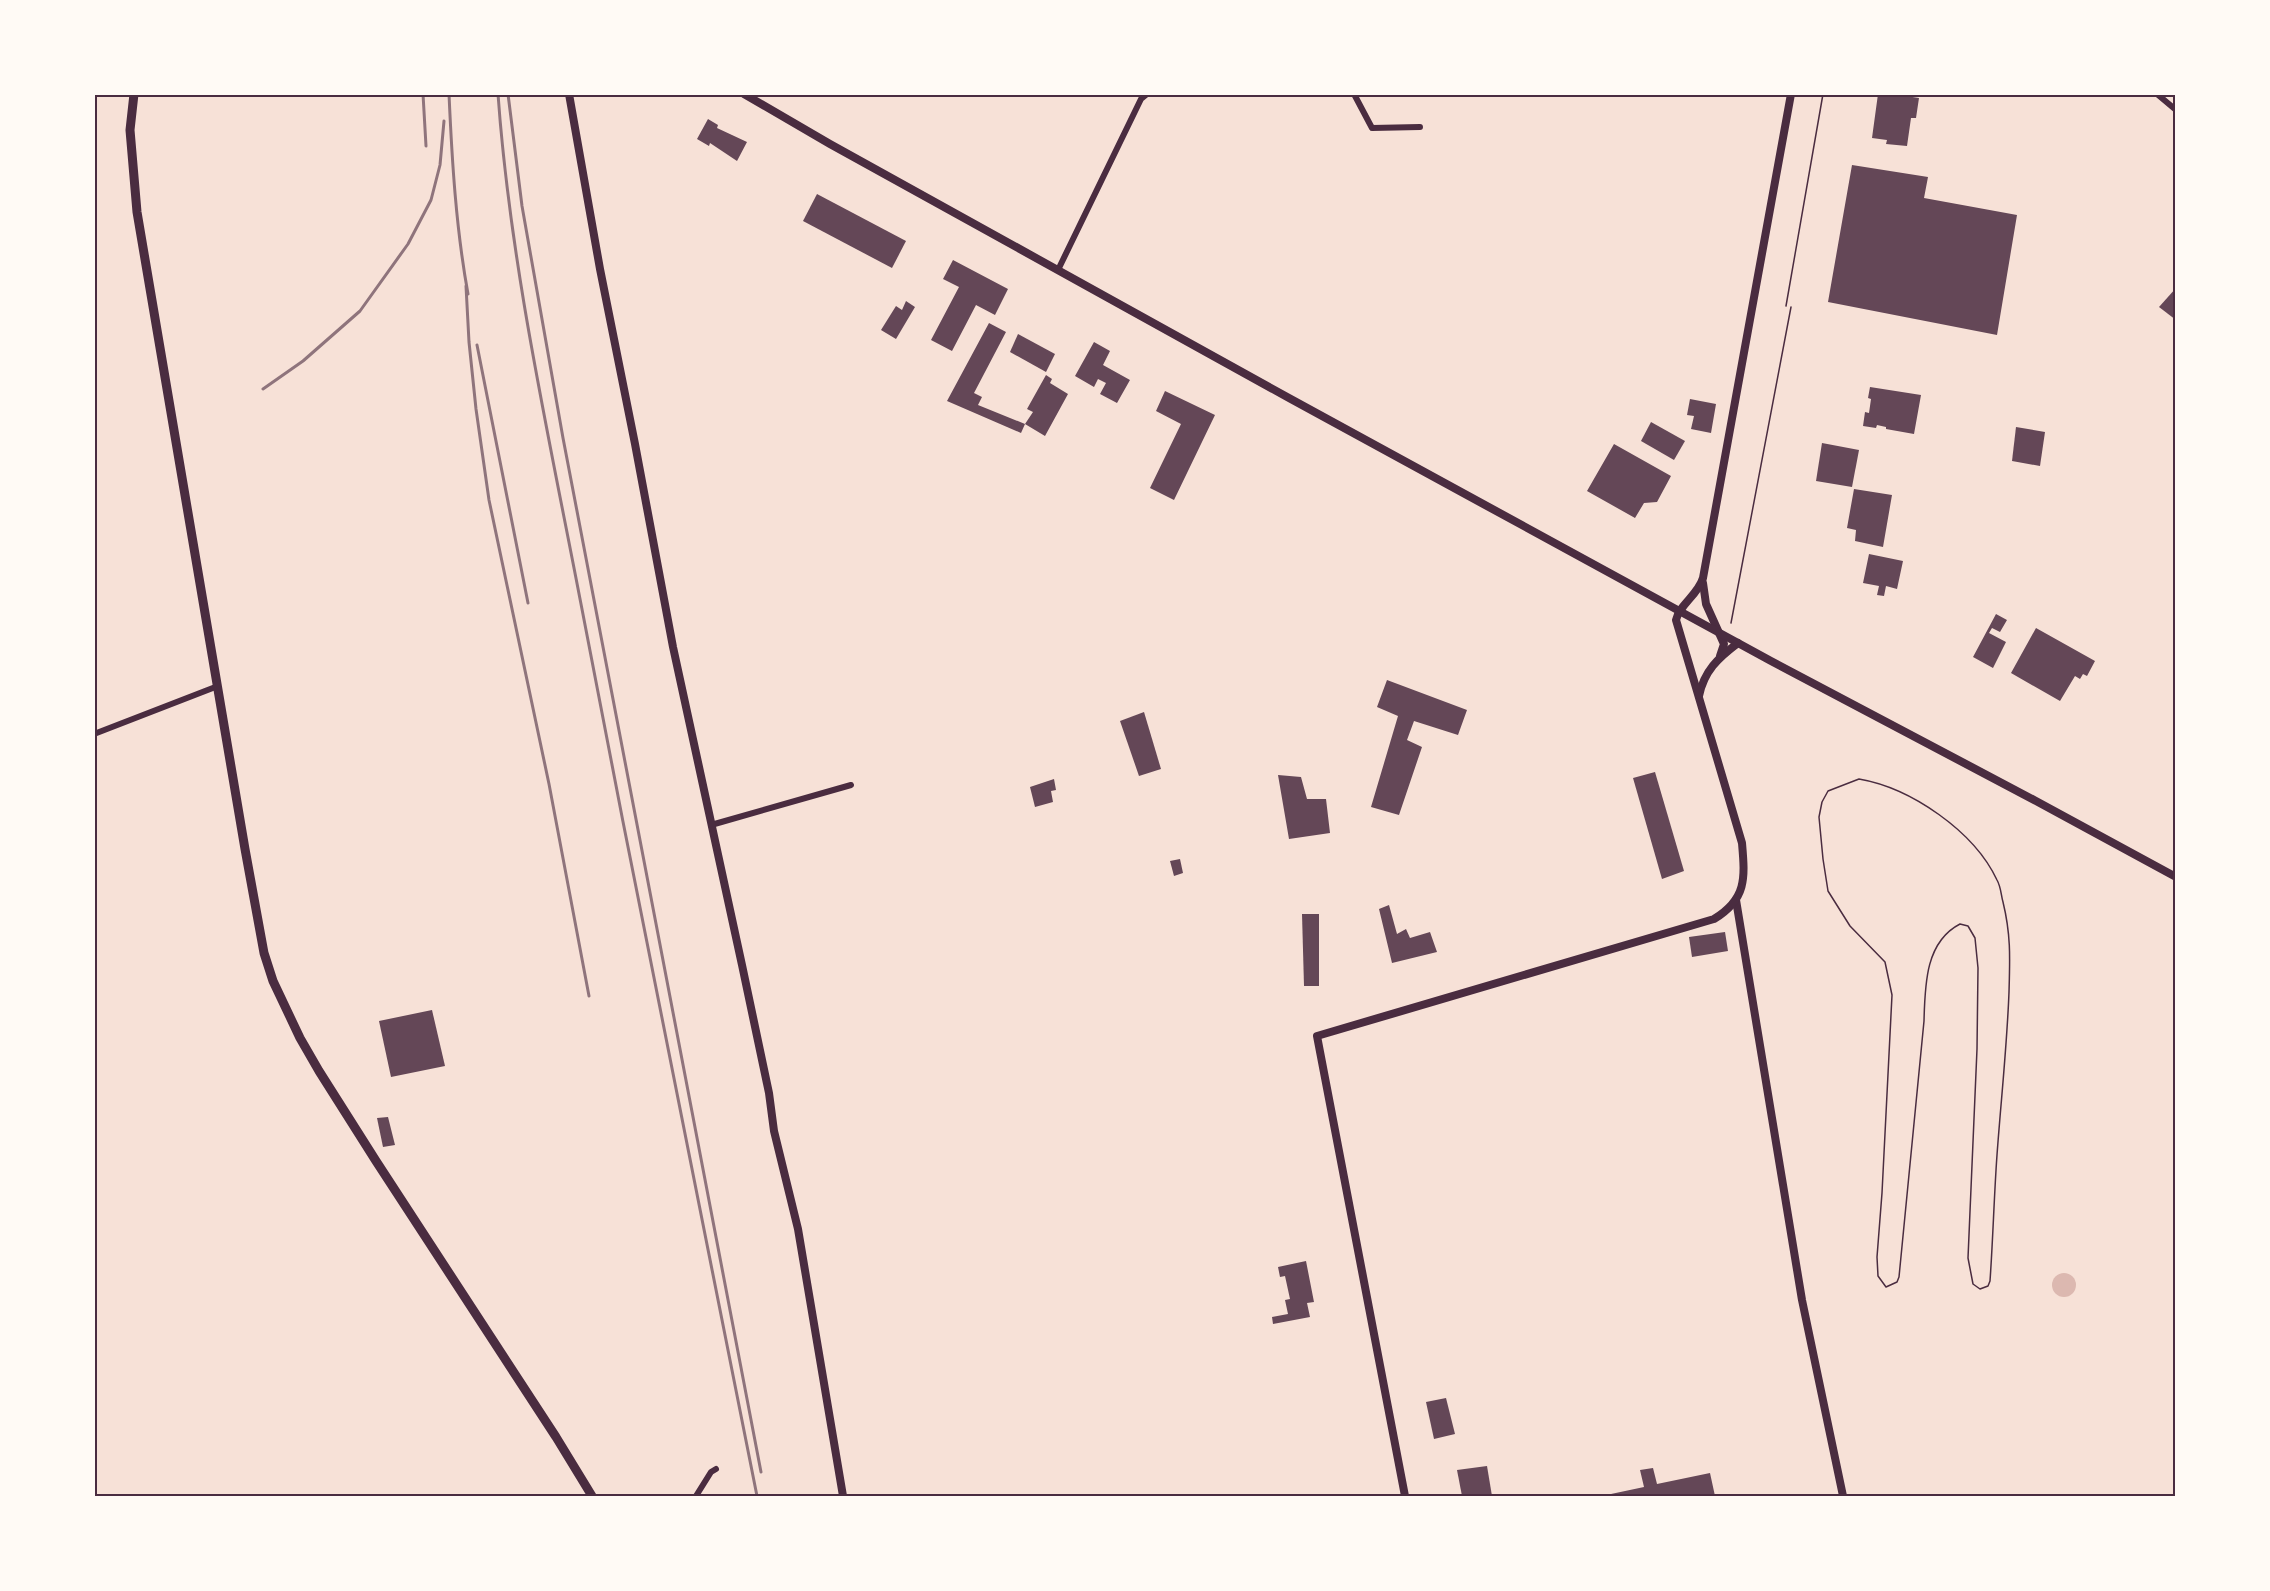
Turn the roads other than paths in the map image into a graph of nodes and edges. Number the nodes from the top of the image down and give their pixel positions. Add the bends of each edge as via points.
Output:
1 (134, 94) edge
2 (569, 94) edge
3 (744, 94) edge
4 (1147, 94) edge
5 (1354, 94) edge
6 (1791, 94) edge
7 (2157, 94) edge
8 (2175, 110) edge
9 (1420, 127) dead end
10 (1058, 270) junction
11 (1703, 578) junction
12 (1667, 604) junction
13 (1680, 611) junction
14 (1709, 612) junction
15 (1698, 621) junction
16 (1677, 626) junction
17 (1720, 633) junction
18 (1738, 643) junction
19 (1720, 656) junction
20 (218, 686) junction
21 (1698, 697) junction
22 (94, 734) edge
23 (851, 784) dead end
24 (711, 825) junction
25 (2175, 877) edge
26 (1736, 900) junction
27 (716, 1468) dead end
28 (591, 1497) edge
29 (696, 1497) edge
30 (843, 1497) edge
31 (1406, 1497) edge
32 (1843, 1497) edge

1 - 20 main road via 130,130 137,212
2 - 24 street via 673,647
3 - 10 main road
4 - 10 street via 1131,118
5 - 9 street via 1372,128
6 - 11 street
7 - 8 street
10 - 12 main road
11 - 13 street via 1696,594
11 - 14 street
12 - 13 main road
12 - 16 street
13 - 15 main road
13 - 16 street
14 - 15 street via 1708,618
14 - 17 street
15 - 17 main road
16 - 21 street
17 - 18 main road
17 - 19 street via 1724,651
18 - 19 street
18 - 25 main road
19 - 21 street via 1708,671
20 - 22 street
20 - 28 main road via 244,849 273,981 319,1071
21 - 26 street via 1742,843 1743,886
23 - 24 street
24 - 30 street via 798,1229
26 - 31 street via 1714,919 1317,1036
26 - 32 street via 1802,1300
27 - 29 street

